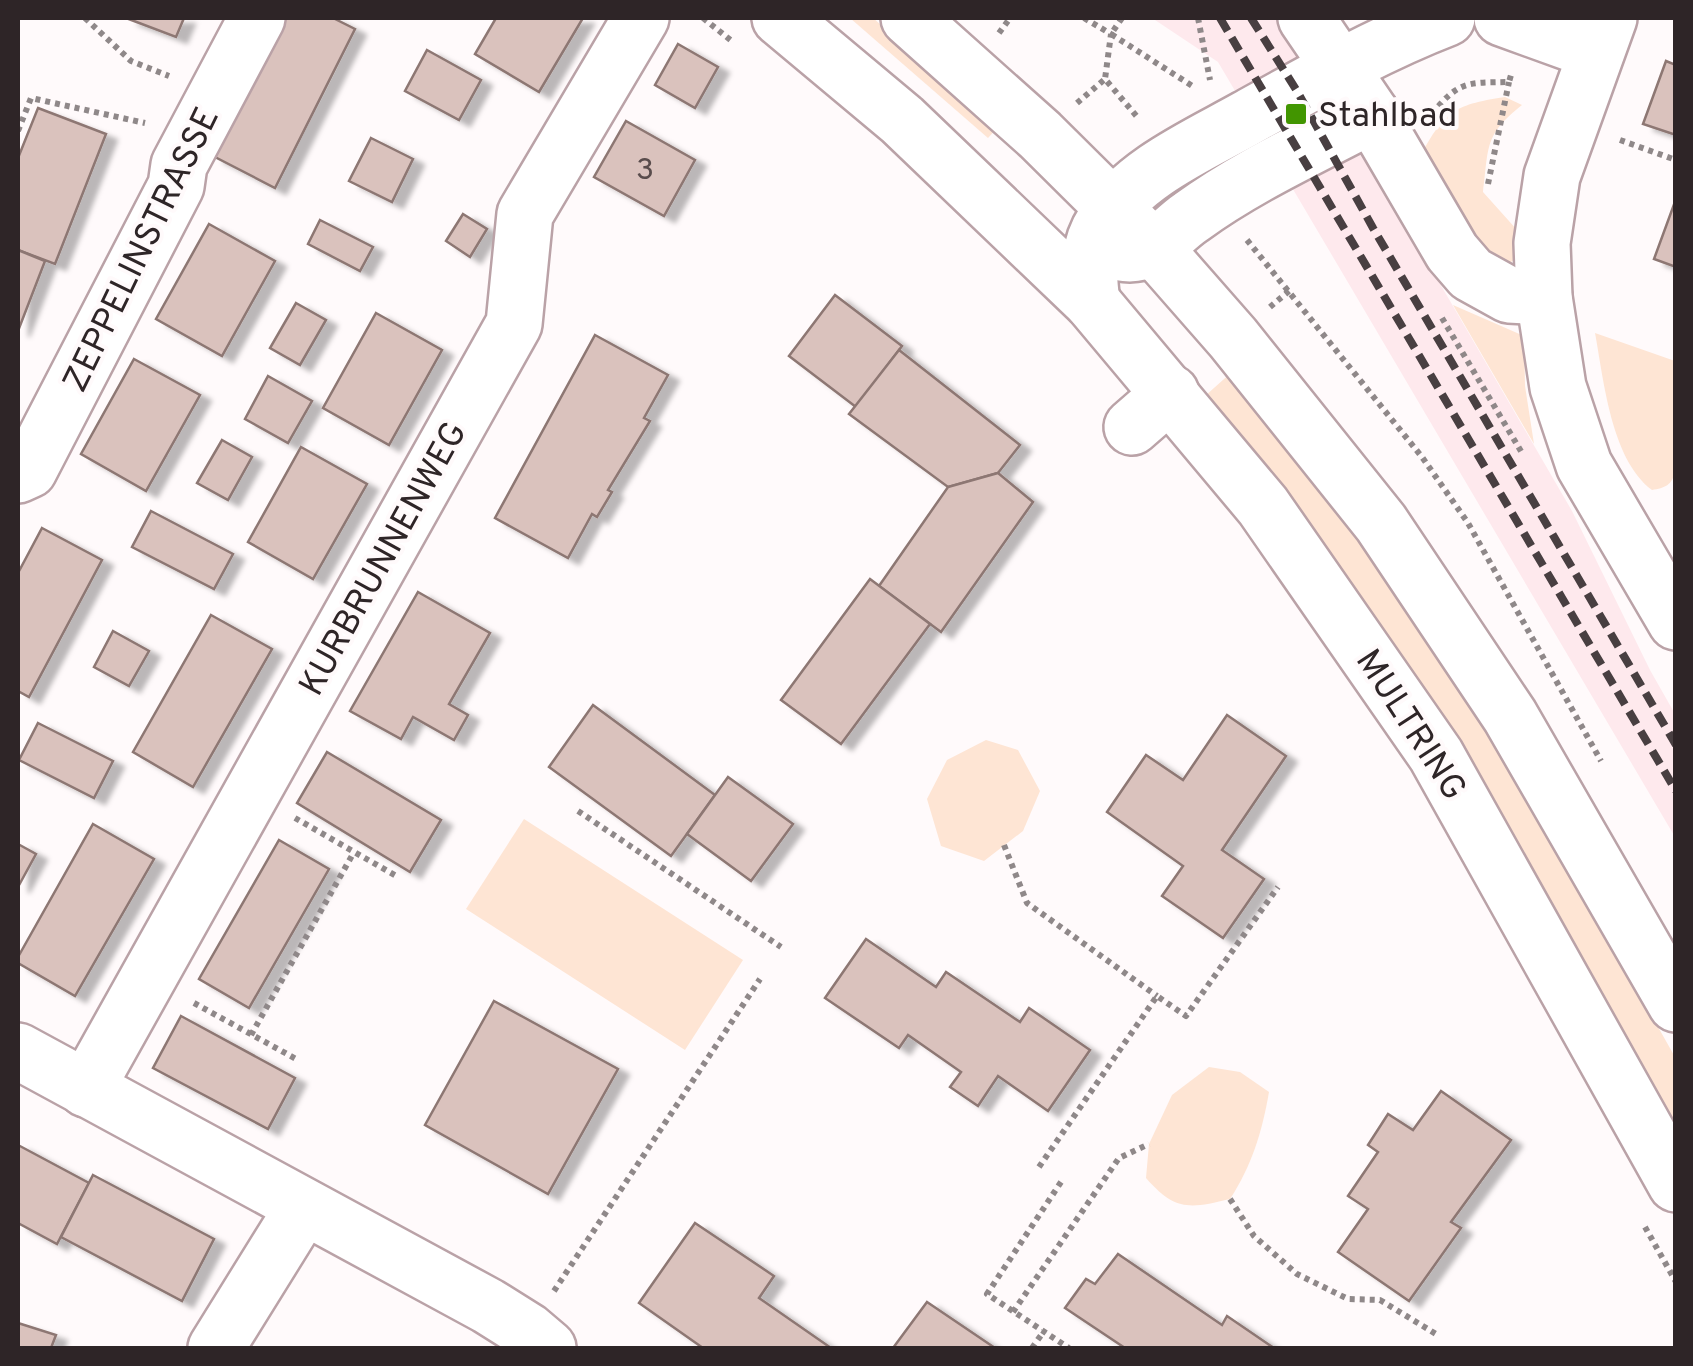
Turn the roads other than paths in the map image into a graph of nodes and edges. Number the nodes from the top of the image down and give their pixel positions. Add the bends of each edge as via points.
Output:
1 (257, 18) edge
2 (641, 18) edge
3 (910, 18) edge
4 (1306, 18) edge
5 (1446, 18) edge
6 (762, 34) edge
7 (1603, 35) edge
8 (1508, 41) edge
9 (1340, 68) junction
10 (1372, 115) junction
11 (981, 193) junction
12 (1103, 227) junction
13 (1155, 249) junction
14 (1544, 297) junction
15 (1092, 302) junction
16 (18, 475) edge
17 (1676, 622) edge
18 (1676, 1004) edge
19 (18, 1051) edge
20 (86, 1089) junction
21 (1659, 1203) edge
22 (303, 1208) junction
23 (538, 1340) edge
24 (216, 1348) edge

1 - 16 street, ZEPPELINSTRASSE via 29,470
2 - 20 street, KURBRUNNENWEG via 525,214 514,324
3 - 12 street, MULTRING via 1040,135
4 - 9 street
5 - 9 street
6 - 11 street, MULTRING via 902,120
7 - 8 street
7 - 14 street via 1552,176 1542,243
9 - 10 street
9 - 12 street via 1178,157 1141,182
10 - 13 street via 1215,200
10 - 14 street via 1452,252 1472,274 1509,295
11 - 12 street, MULTRING via 1063,236
11 - 15 street, MULTRING
12 - 13 street, MULTRING
12 - 15 street via 1087,270
13 - 18 street, MULTRING via 1381,523 1444,613
14 - 17 street via 1558,387 1584,465
15 - 21 street, MULTRING via 1151,410 1263,506 1436,755
19 - 20 street
20 - 22 street
22 - 23 street via 488,1306
22 - 24 street

